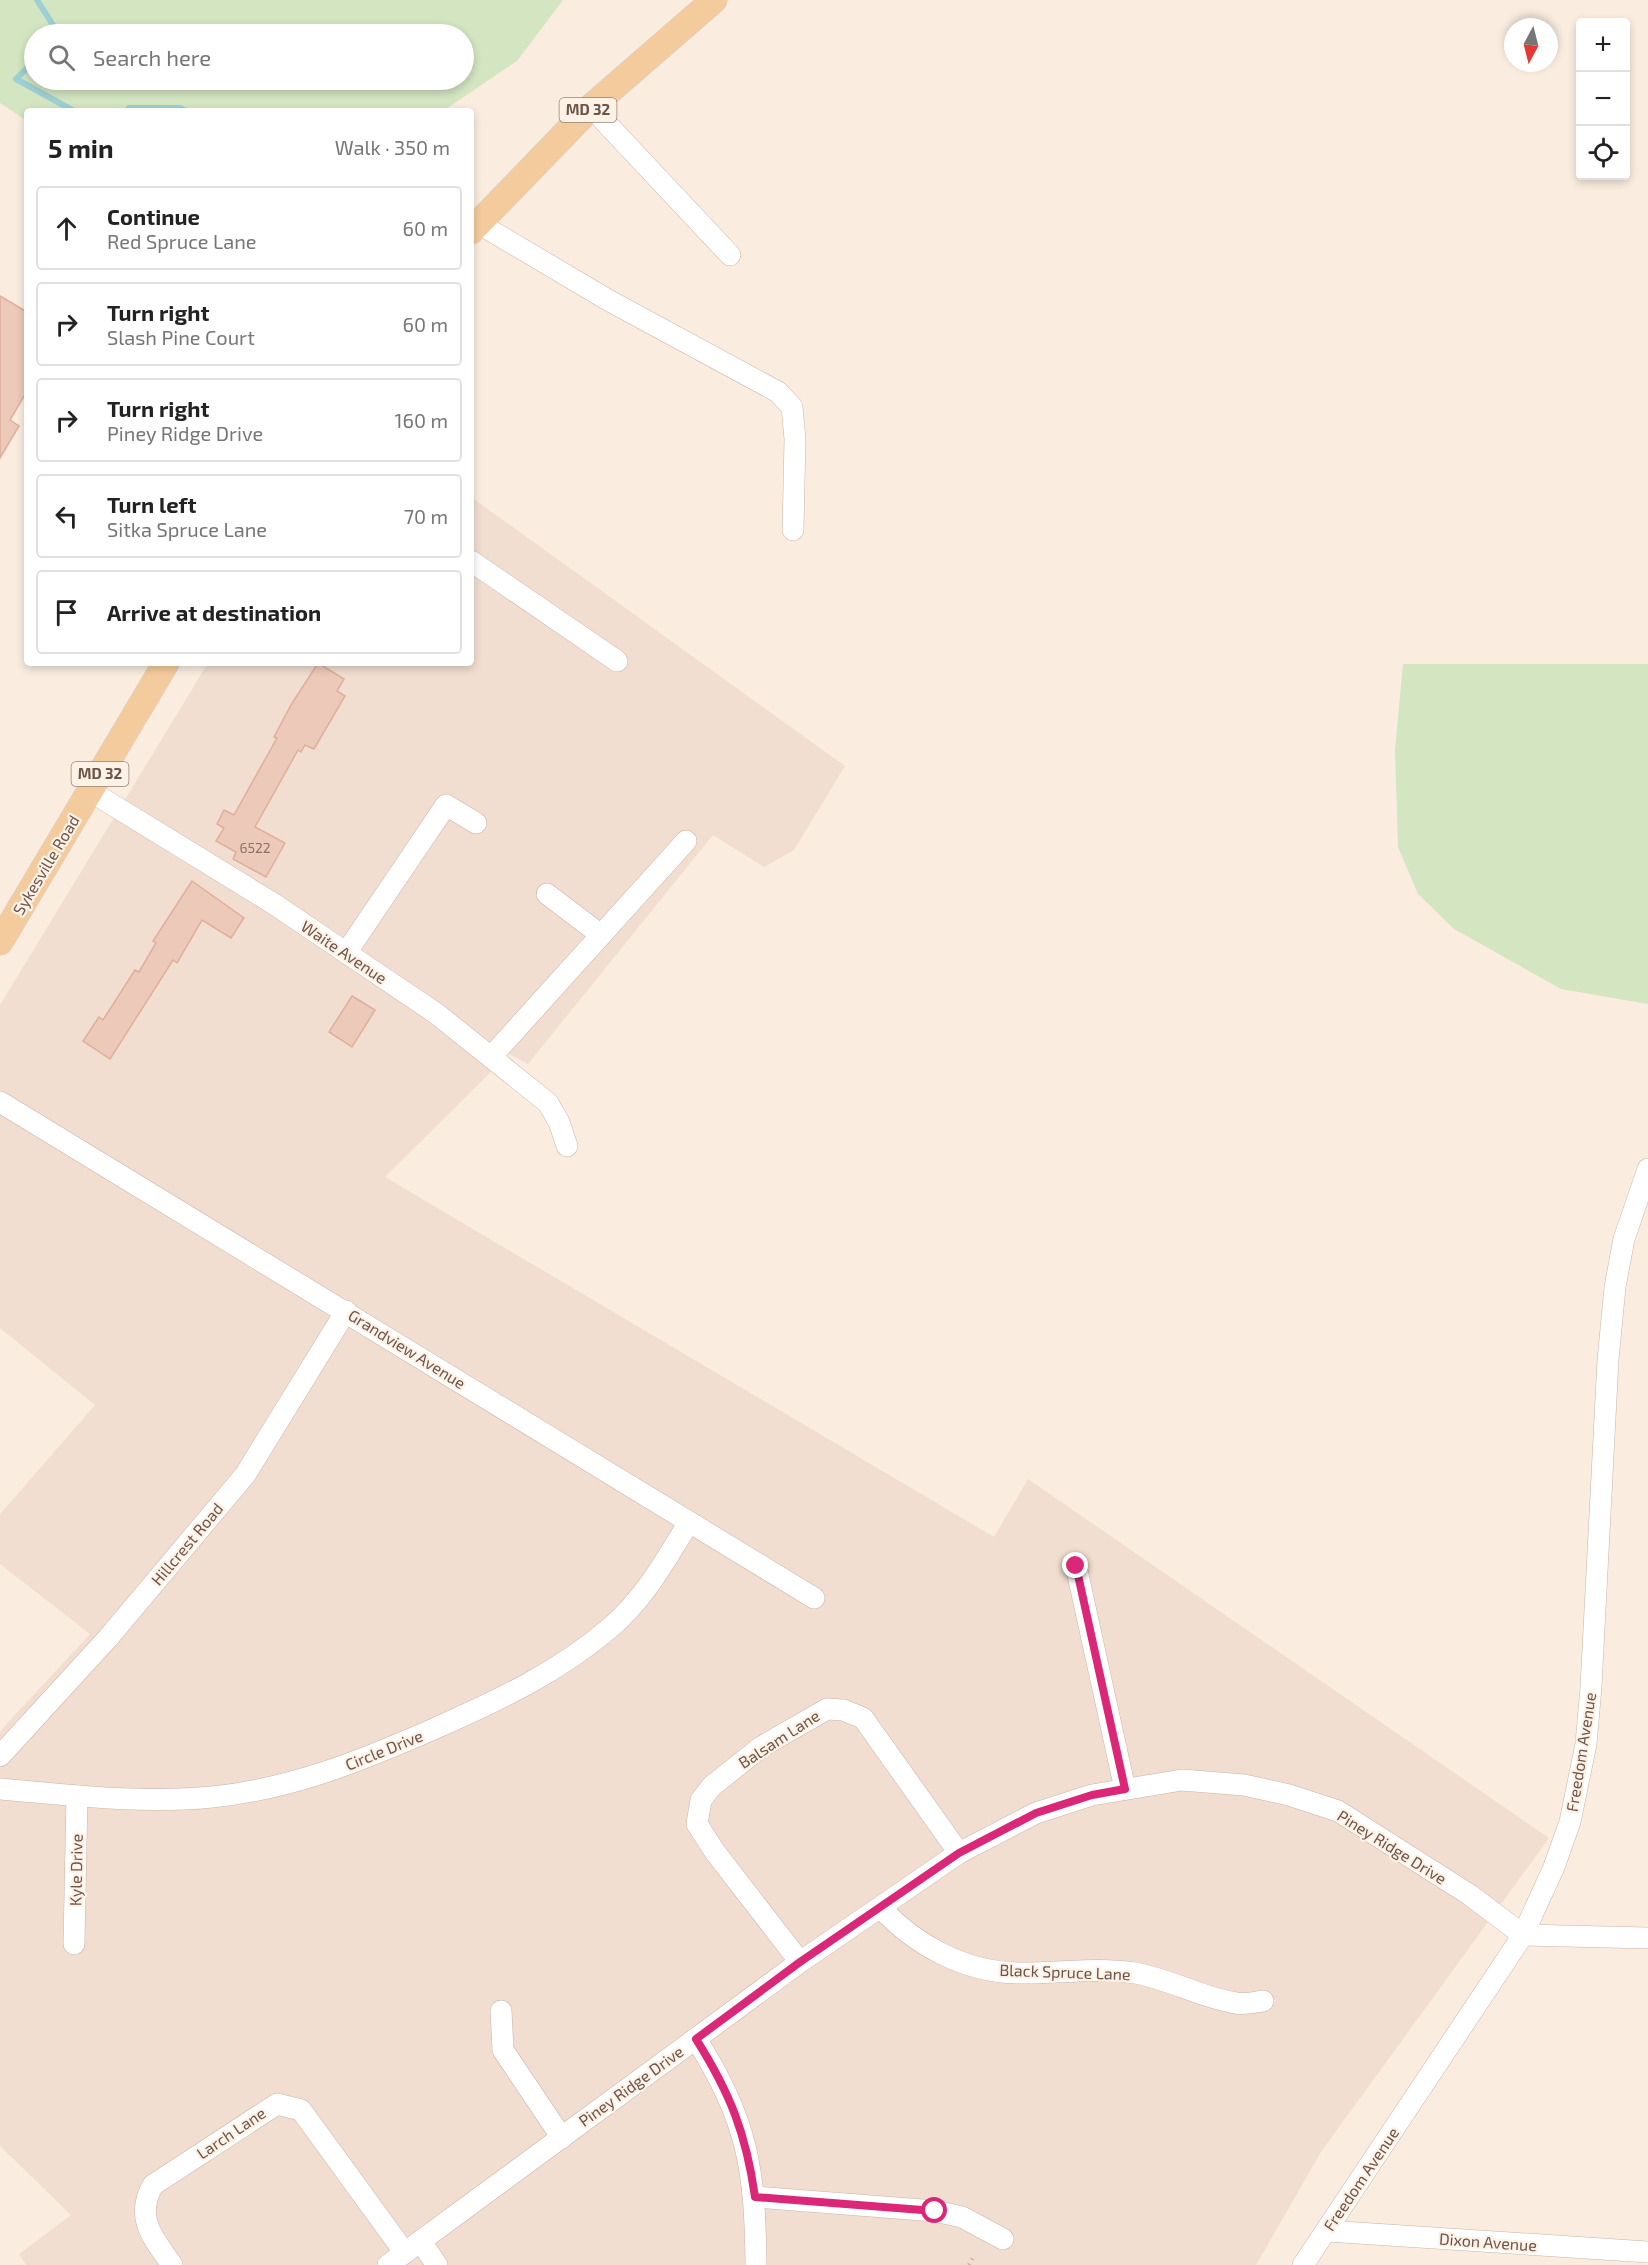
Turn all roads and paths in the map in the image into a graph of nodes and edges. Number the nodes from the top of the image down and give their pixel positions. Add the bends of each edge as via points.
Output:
1 (714, 0) edge
2 (591, 107) junction
3 (474, 227) edge
4 (730, 255) dead end
5 (793, 530) dead end
6 (474, 563) edge
7 (617, 661) dead end
8 (164, 666) edge
9 (90, 791) junction
10 (476, 823) dead end
11 (686, 841) dead end
12 (547, 894) dead end
13 (601, 935) junction
14 (0, 942) edge
15 (346, 953) junction
16 (491, 1057) junction
17 (0, 1102) edge
18 (567, 1146) dead end
19 (1648, 1169) edge
20 (346, 1311) junction
21 (689, 1522) junction
22 (1076, 1566) dead end
23 (814, 1598) dead end
24 (0, 1756) edge
25 (0, 1789) edge
26 (1125, 1789) junction
27 (77, 1796) junction
28 (959, 1853) junction
29 (881, 1908) junction
30 (1523, 1935) junction
31 (1648, 1938) edge
32 (74, 1944) dead end
33 (800, 1962) junction
34 (1263, 2001) dead end
35 (501, 2011) dead end
36 (696, 2039) junction
37 (562, 2138) junction
38 (755, 2197) junction
39 (1327, 2231) junction
40 (1003, 2239) dead end
41 (1648, 2252) edge
42 (404, 2254) edge
43 (974, 2256) dead end
44 (172, 2265) edge
45 (437, 2265) edge
46 (756, 2265) edge
47 (969, 2265) edge
48 (1303, 2265) edge

1 - 2 main road, MD 32
2 - 3 main road, MD 32
2 - 4 street
3 - 5 street via 778,392 792,407
6 - 7 street
8 - 9 main road, Sykesville Road / MD 32
9 - 14 main road, Sykesville Road / MD 32
9 - 15 street, Waite Avenue
10 - 15 street via 446,805
11 - 13 street
12 - 13 street
13 - 16 street
15 - 16 street, Waite Avenue via 437,1014
16 - 18 street, Waite Avenue via 548,1103
17 - 20 street, Grandview Avenue
19 - 30 street, Freedom Avenue via 1624,1239 1615,1287 1586,1744 1570,1822
20 - 21 street, Grandview Avenue
20 - 24 street, Hillcrest Road via 245,1475 108,1638
21 - 23 street, Grandview Avenue
21 - 27 street, Circle Drive via 629,1610 586,1646 507,1697 375,1756 292,1784 252,1792 162,1800
22 - 26 street
25 - 27 street, Circle Drive
26 - 28 street, Piney Ridge Drive via 1036,1813
26 - 30 street, Piney Ridge Drive via 1182,1780 1244,1785 1338,1811 1470,1895
27 - 32 street, Kyle Drive
28 - 29 street, Piney Ridge Drive
28 - 33 street, Balsam Lane via 874,1732 856,1713 827,1708 761,1747 711,1786 701,1800 697,1824
29 - 33 street, Piney Ridge Drive
29 - 34 street, Black Spruce Lane via 897,1926 920,1942 956,1961 986,1969 1015,1973 1137,1973 1237,2004
30 - 31 street
30 - 39 street, Freedom Avenue
33 - 36 street, Piney Ridge Drive
35 - 37 street via 503,2050
36 - 37 street, Piney Ridge Drive
36 - 38 street via 722,2080 738,2120
37 - 42 street, Piney Ridge Drive
38 - 40 street via 935,2211 962,2217
38 - 46 street
39 - 41 street, Dixon Avenue
39 - 48 street, Freedom Avenue
42 - 44 street, Larch Lane via 301,2110 277,2104 153,2185 144,2218 147,2229
42 - 45 street, Larch Lane
43 - 47 path

